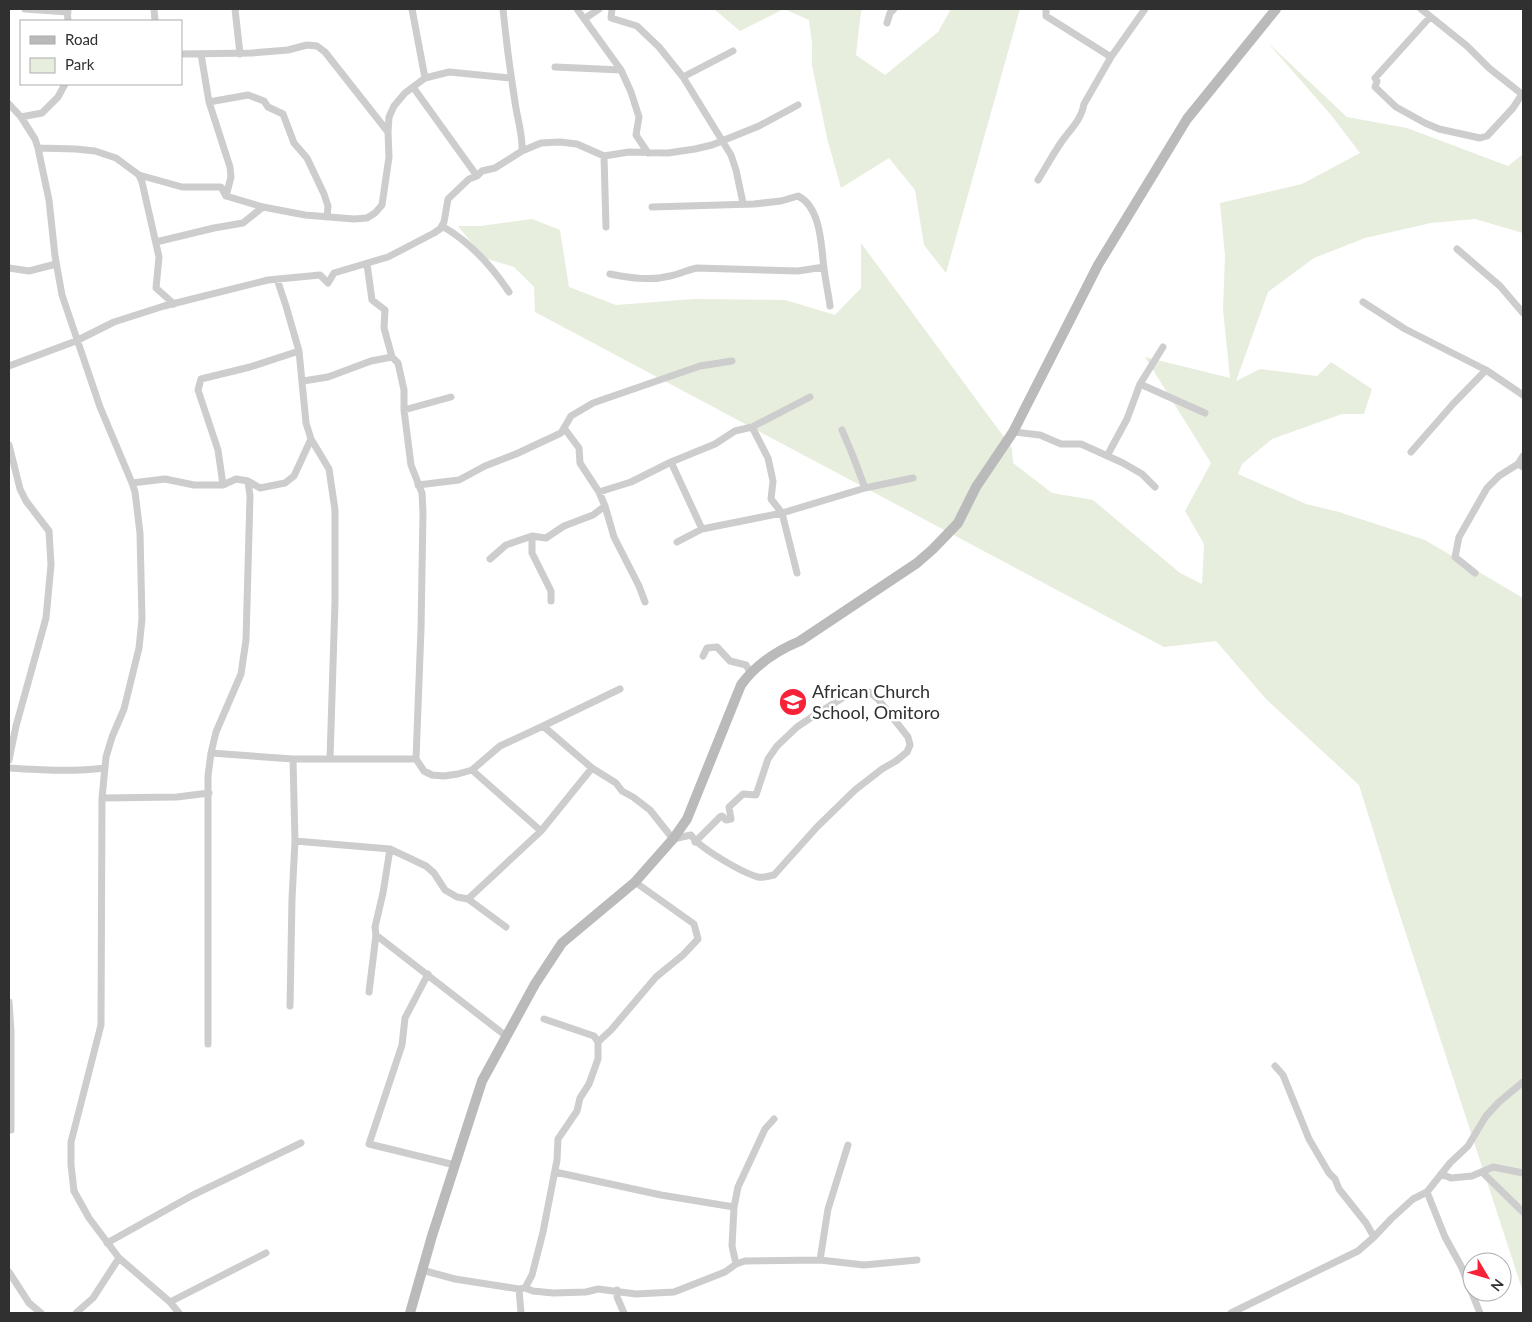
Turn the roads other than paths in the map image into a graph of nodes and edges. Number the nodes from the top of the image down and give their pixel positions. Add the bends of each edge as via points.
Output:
1 (24, 9) edge
2 (235, 9) edge
3 (412, 9) edge
4 (503, 9) edge
5 (577, 9) edge
6 (599, 9) edge
7 (612, 9) edge
8 (894, 9) edge
9 (1046, 9) edge
10 (1144, 9) edge
11 (1276, 9) edge
12 (1421, 9) edge
13 (68, 10) edge
14 (1430, 17) junction
15 (584, 20) junction
16 (887, 23) dead end
17 (733, 51) dead end
18 (182, 54) edge
19 (201, 54) junction
20 (240, 54) junction
21 (1111, 57) junction
22 (555, 66) dead end
23 (621, 70) junction
24 (683, 77) junction
25 (426, 78) junction
26 (511, 78) junction
27 (64, 85) edge
28 (413, 87) junction
29 (1523, 94) edge
30 (209, 102) junction
31 (9, 104) edge
32 (798, 105) dead end
33 (21, 117) junction
34 (388, 132) junction
35 (523, 140) junction
36 (722, 141) junction
37 (538, 144) junction
38 (38, 148) junction
39 (522, 151) junction
40 (648, 153) junction
41 (604, 156) junction
42 (139, 175) junction
43 (477, 176) junction
44 (1038, 180) dead end
45 (226, 196) junction
46 (743, 203) junction
47 (263, 207) junction
48 (652, 207) dead end
49 (327, 217) junction
50 (442, 226) junction
51 (606, 227) dead end
52 (156, 242) junction
53 (1456, 249) dead end
54 (56, 264) junction
55 (368, 264) junction
56 (824, 267) junction
57 (9, 268) edge
58 (610, 274) dead end
59 (276, 279) junction
60 (508, 292) dead end
61 (1363, 302) dead end
62 (174, 304) junction
63 (830, 306) dead end
64 (1523, 313) edge
65 (76, 341) junction
66 (1163, 347) dead end
67 (298, 351) junction
68 (392, 357) junction
69 (732, 361) dead end
70 (9, 366) edge
71 (1486, 370) junction
72 (303, 381) junction
73 (1140, 384) junction
74 (1523, 395) edge
75 (451, 397) dead end
76 (810, 397) dead end
77 (404, 410) junction
78 (1205, 413) dead end
79 (752, 427) junction
80 (564, 428) junction
81 (842, 430) dead end
82 (1013, 432) junction
83 (311, 439) junction
84 (9, 445) edge
85 (305, 450) junction
86 (318, 450) junction
87 (1411, 452) dead end
88 (1107, 456) junction
89 (1523, 456) edge
90 (671, 462) junction
91 (1521, 466) edge
92 (913, 478) dead end
93 (248, 481) junction
94 (132, 483) junction
95 (223, 485) junction
96 (418, 485) junction
97 (1155, 487) dead end
98 (865, 488) junction
99 (599, 492) junction
100 (605, 506) junction
101 (782, 513) junction
102 (702, 529) junction
103 (532, 536) junction
104 (677, 542) dead end
105 (490, 559) dead end
106 (797, 573) dead end
107 (1475, 573) dead end
108 (551, 601) dead end
109 (645, 602) dead end
110 (702, 656) dead end
111 (750, 672) junction
112 (620, 689) dead end
113 (543, 726) junction
114 (211, 753) junction
115 (293, 759) junction
116 (330, 759) junction
117 (416, 759) junction
118 (9, 760) edge
119 (9, 768) edge
120 (105, 768) junction
121 (592, 768) junction
122 (472, 770) junction
123 (209, 793) junction
124 (102, 798) junction
125 (541, 830) junction
126 (673, 838) junction
127 (295, 841) junction
128 (695, 842) junction
129 (390, 849) junction
130 (635, 882) junction
131 (468, 899) junction
132 (506, 927) dead end
133 (376, 935) junction
134 (428, 974) junction
135 (369, 992) dead end
136 (9, 1002) edge
137 (290, 1006) dead end
138 (544, 1019) dead end
139 (506, 1036) junction
140 (598, 1042) junction
141 (208, 1044) dead end
142 (1275, 1066) dead end
143 (1523, 1082) edge
144 (774, 1119) dead end
145 (11, 1130) dead end
146 (301, 1143) dead end
147 (848, 1145) dead end
148 (456, 1165) junction
149 (555, 1172) junction
150 (1482, 1172) junction
151 (1523, 1173) edge
152 (1441, 1174) junction
153 (1428, 1192) junction
154 (734, 1207) junction
155 (1523, 1212) edge
156 (1374, 1237) junction
157 (107, 1243) junction
158 (266, 1253) dead end
159 (119, 1258) junction
160 (820, 1260) junction
161 (917, 1260) dead end
162 (736, 1264) junction
163 (422, 1270) junction
164 (9, 1272) edge
165 (532, 1275) junction
166 (522, 1288) junction
167 (617, 1290) junction
168 (534, 1291) junction
169 (170, 1302) junction
170 (41, 1313) edge
171 (76, 1313) edge
172 (179, 1313) edge
173 (410, 1313) edge
174 (521, 1313) edge
175 (624, 1313) edge
176 (1230, 1313) edge
177 (1480, 1313) edge

1 - 13 street
2 - 20 street
3 - 25 street
4 - 26 street
5 - 15 street
6 - 15 street
7 - 24 street via 611,18 637,26
8 - 16 street
9 - 21 street via 1046,16
10 - 21 street
11 - 82 main road via 1187,119 1098,266
12 - 14 street
14 - 29 street
14 - 29 street via 1374,78 1378,81 1375,87 1396,107 1439,129 1480,138 1487,136
15 - 23 street
17 - 24 street
18 - 19 street
19 - 20 street
19 - 30 street
20 - 34 street via 317,46
21 - 44 street via 1073,129
22 - 23 street
23 - 40 street via 639,116 636,135
24 - 36 street
25 - 26 street via 449,72
25 - 28 street
26 - 35 street
27 - 33 street via 58,97 42,112
28 - 34 street via 394,106
28 - 43 street
30 - 45 street via 230,167
30 - 49 street via 248,95 283,114 294,144 306,158 324,194
31 - 33 street
32 - 36 street
33 - 38 street
34 - 49 street via 389,157 382,205 376,214 354,220
35 - 37 street
35 - 39 street
36 - 40 street via 695,149
36 - 46 street via 736,170
37 - 39 street
37 - 41 street via 577,144
38 - 42 street via 95,151 116,158
38 - 54 street via 49,200
39 - 43 street
40 - 41 street
41 - 51 street
42 - 45 street via 182,187 221,187
42 - 52 street
43 - 50 street via 448,199
45 - 47 street
46 - 48 street
46 - 56 street via 803,198 821,234
47 - 49 street
47 - 52 street via 243,223
50 - 55 street via 388,257
50 - 60 street via 470,246
52 - 62 street via 159,257 156,288
53 - 64 street via 1500,286
54 - 57 street via 29,271
54 - 65 street
55 - 59 street via 334,273 328,282 320,275
55 - 68 street via 372,300 385,310 384,328
56 - 58 street via 798,271 697,268 650,280
56 - 63 street
59 - 62 street
59 - 67 street
61 - 71 street via 1405,329
62 - 65 street via 114,322
65 - 70 street
65 - 94 street
66 - 73 street
67 - 72 street
67 - 95 street via 201,379 198,390 218,450
68 - 72 street via 328,377
68 - 77 street via 398,364 404,390
69 - 80 street via 700,366 593,403 571,416
71 - 74 street
71 - 87 street
72 - 83 street via 303,402
73 - 78 street
73 - 88 street via 1127,419
75 - 77 street
76 - 79 street
77 - 96 street via 411,465
79 - 90 street
79 - 101 street via 768,458 773,481 771,499
80 - 96 street via 561,433 459,480
80 - 99 street via 579,448 580,463
81 - 98 street
82 - 88 street via 1040,435 1061,444 1081,444
82 - 111 main road via 976,487 958,522 933,550
83 - 85 street
83 - 86 street
84 - 118 street via 20,489 49,531 51,565 46,618
85 - 86 street
85 - 93 street via 294,476 285,483 260,488
86 - 116 street via 330,469 335,510
88 - 97 street via 1142,474
89 - 91 street
90 - 99 street via 631,482
90 - 102 street
91 - 107 street via 1499,476 1487,488 1459,537 1455,556
92 - 98 street
93 - 95 street via 236,479
93 - 114 street via 246,640 241,674 216,732
94 - 95 street via 165,479 194,486
94 - 120 street via 140,533 142,618 139,648 124,709 110,743
96 - 117 street via 422,493 424,551
98 - 101 street
99 - 100 street
100 - 103 street via 546,538
100 - 109 street via 614,537
101 - 102 street
101 - 106 street
102 - 104 street
103 - 105 street via 506,546
103 - 108 street via 532,553 551,591
110 - 111 street via 707,648 717,647 730,661 746,665
111 - 126 main road via 741,685 690,813
112 - 113 street
113 - 121 street
113 - 122 street via 500,746
114 - 115 street
114 - 123 street
115 - 116 street
115 - 127 street
116 - 117 street
117 - 122 street via 424,771 432,775
119 - 120 street
120 - 124 street
121 - 125 street
121 - 126 street via 650,810
122 - 125 street
123 - 124 street via 177,797
123 - 141 street
124 - 157 street via 101,1025 71,1142 71,1165 74,1191
125 - 131 street
126 - 128 street via 691,836
126 - 130 main road
127 - 129 street
127 - 137 street
128 - 128 street via 760,877 774,875 855,790 907,752 910,745 908,737 889,710 869,692 859,691 844,698 797,727 777,746 768,759 756,796 743,794 729,807 731,819 720,817
129 - 131 street via 426,866 445,890
129 - 133 street
130 - 139 main road via 562,943 534,984
130 - 140 street via 694,924 698,939 656,977
131 - 132 street
133 - 134 street
133 - 135 street
134 - 139 street
134 - 148 street via 404,1018 402,1044 369,1144
136 - 145 street
138 - 140 street via 594,1036
139 - 148 main road via 482,1081
140 - 149 street via 598,1059 589,1084 580,1098 577,1111 558,1139
142 - 156 street via 1284,1075 1309,1139 1339,1189
143 - 152 street via 1492,1109 1468,1146
144 - 154 street via 765,1129 741,1179
146 - 157 street via 193,1195
147 - 160 street via 828,1209
148 - 163 main road
149 - 154 street
149 - 165 street
150 - 151 street via 1493,1168
150 - 152 street via 1451,1178
150 - 155 street
152 - 153 street
153 - 156 street via 1390,1219
153 - 177 street
154 - 162 street via 732,1246
156 - 176 street via 1358,1251
157 - 159 street
158 - 169 street
159 - 169 street
159 - 171 street via 93,1298
160 - 161 street via 864,1265
160 - 162 street via 745,1261
162 - 167 street via 725,1272 674,1292 636,1294
163 - 166 street via 455,1279
163 - 173 main road
164 - 170 street via 29,1303
165 - 166 street
165 - 168 street
166 - 168 street
166 - 174 street
167 - 168 street
167 - 175 street
169 - 172 street

